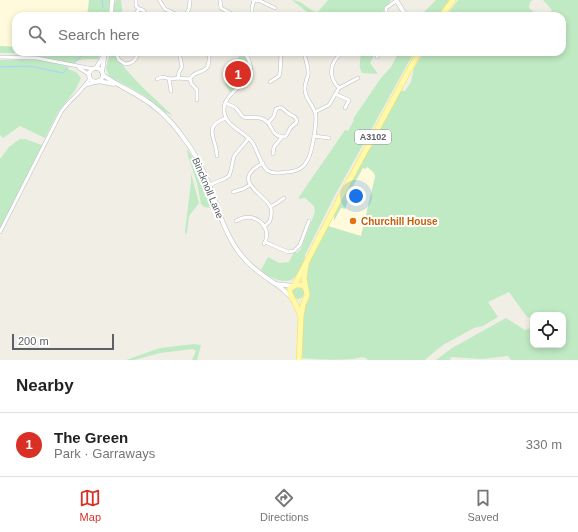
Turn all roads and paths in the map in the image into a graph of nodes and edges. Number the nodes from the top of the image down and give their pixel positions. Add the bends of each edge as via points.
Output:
1 (112, 0) edge
2 (136, 0) edge
3 (159, 0) edge
4 (190, 0) edge
5 (220, 0) edge
6 (254, 0) edge
7 (396, 0) edge
8 (453, 0) edge
9 (275, 8) dead end
10 (139, 9) junction
11 (111, 12) edge
12 (137, 12) edge
13 (144, 12) edge
14 (166, 12) edge
15 (188, 12) edge
16 (228, 12) edge
17 (252, 12) edge
18 (386, 12) edge
19 (404, 12) edge
20 (444, 12) edge
21 (103, 56) edge
22 (104, 56) edge
23 (117, 56) edge
24 (137, 56) edge
25 (209, 56) edge
26 (246, 56) edge
27 (281, 56) edge
28 (340, 56) edge
29 (417, 56) edge
30 (0, 57) edge
31 (180, 57) dead end
32 (305, 57) dead end
33 (78, 67) junction
34 (94, 69) junction
35 (103, 74) junction
36 (90, 77) junction
37 (178, 78) junction
38 (358, 78) dead end
39 (157, 79) dead end
40 (169, 79) junction
41 (190, 79) junction
42 (97, 82) junction
43 (270, 82) dead end
44 (116, 84) junction
45 (86, 85) junction
46 (339, 88) junction
47 (171, 91) dead end
48 (335, 94) junction
49 (197, 100) dead end
50 (225, 103) junction
51 (345, 108) dead end
52 (315, 112) junction
53 (226, 118) junction
54 (268, 123) junction
55 (314, 136) junction
56 (282, 137) junction
57 (249, 138) junction
58 (329, 138) dead end
59 (273, 154) dead end
60 (217, 156) dead end
61 (263, 163) junction
62 (209, 185) junction
63 (250, 185) junction
64 (233, 192) dead end
65 (284, 198) dead end
66 (270, 207) junction
67 (236, 221) dead end
68 (309, 221) dead end
69 (264, 227) junction
70 (0, 232) edge
71 (308, 260) junction
72 (276, 284) junction
73 (293, 286) junction
74 (305, 288) junction
75 (292, 299) junction
76 (305, 299) junction
77 (301, 316) junction
78 (299, 360) edge

1 - 11 street
2 - 10 street
3 - 14 street
4 - 15 street
5 - 16 street via 221,8
6 - 9 street via 260,0
6 - 17 street
7 - 18 street via 386,8
7 - 19 street
8 - 20 main road
10 - 12 street
10 - 13 street
21 - 34 street
22 - 35 street
23 - 24 street via 125,64 134,61
25 - 41 street via 209,65
26 - 50 street via 250,73
27 - 43 street via 279,76
28 - 46 street via 331,73 332,80
29 - 71 main road, A3102
30 - 33 street via 37,58
31 - 37 street via 182,67
32 - 52 street via 308,71 305,90
33 - 34 street
33 - 36 street
34 - 35 street via 100,70
34 - 36 street
35 - 42 street via 102,79
35 - 44 street, Bincknoll Lane
36 - 42 street
36 - 45 street
37 - 40 street
37 - 41 street
38 - 46 street
39 - 40 street
40 - 47 street
41 - 49 street via 198,90
42 - 44 street, Bincknoll Lane
42 - 45 street
44 - 62 street, Bincknoll Lane via 150,103 172,123 192,151
45 - 70 street via 61,112
46 - 48 street
48 - 51 street via 349,100
48 - 52 street via 329,105
50 - 53 street
50 - 54 street via 235,107 243,117 261,118
52 - 55 street
53 - 57 street via 232,126
53 - 60 street via 213,127
54 - 56 street via 272,131
54 - 56 street via 278,108 283,108 296,117 296,123 285,137
55 - 58 street
55 - 61 street via 309,157 301,168 292,172 272,172 266,169
56 - 59 street via 274,147
57 - 61 street
57 - 62 street via 234,156 229,176
61 - 63 street via 252,172
62 - 72 street, Bincknoll Lane via 224,226 237,250 256,270
63 - 64 street
63 - 66 street
65 - 66 street
66 - 69 street via 272,215
67 - 69 street via 243,217 252,217 260,221
68 - 69 street via 300,245 288,252 265,243
71 - 73 main road, A3102
71 - 74 main road, A3102 via 304,276
72 - 73 street, Bincknoll Lane
72 - 75 street, Bincknoll Lane
73 - 74 main road via 301,285
73 - 75 main road via 290,290
74 - 76 main road
75 - 76 main road via 299,302
75 - 77 main road
76 - 77 main road
77 - 78 main road

